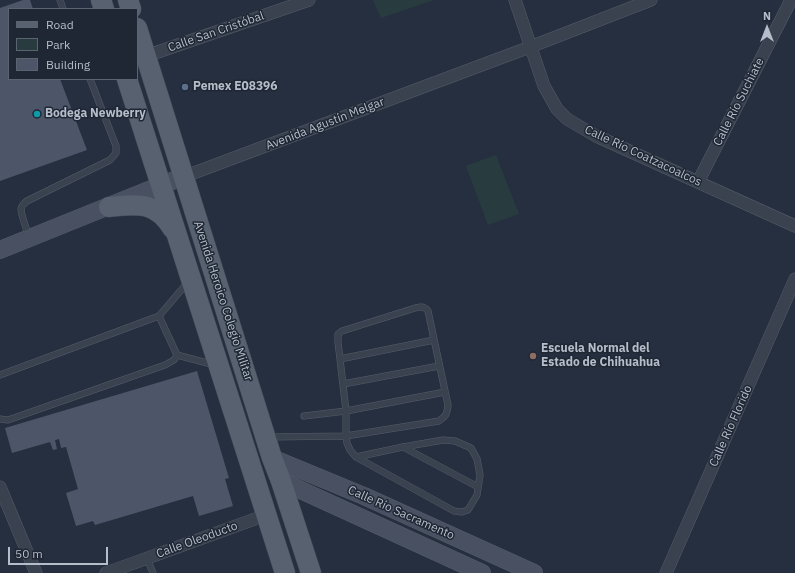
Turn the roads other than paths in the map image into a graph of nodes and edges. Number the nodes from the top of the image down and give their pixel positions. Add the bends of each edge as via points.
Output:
1 (309, 0) edge
2 (515, 0) edge
3 (651, 0) edge
4 (791, 0) edge
5 (138, 31) edge
6 (530, 46) junction
7 (146, 56) junction
8 (90, 80) edge
9 (127, 80) edge
10 (184, 177) junction
11 (698, 182) junction
12 (161, 185) junction
13 (109, 207) junction
14 (795, 226) edge
15 (177, 236) junction
16 (30, 238) junction
17 (0, 250) edge
18 (191, 279) junction
19 (795, 279) edge
20 (159, 316) junction
21 (434, 340) junction
22 (177, 355) junction
23 (340, 359) junction
24 (218, 366) junction
25 (439, 366) junction
26 (0, 375) edge
27 (343, 384) junction
28 (445, 392) junction
29 (346, 411) junction
30 (304, 416) dead end
31 (0, 419) edge
32 (346, 436) junction
33 (266, 438) junction
34 (403, 447) junction
35 (272, 458) junction
36 (356, 458) junction
37 (281, 481) junction
38 (478, 486) junction
39 (0, 487) edge
40 (266, 515) junction
41 (456, 538) junction
42 (447, 557) junction
43 (147, 558) junction
44 (529, 572) edge
45 (36, 573) edge
46 (106, 573) edge
47 (153, 573) edge
48 (285, 573) edge
49 (311, 573) edge
50 (482, 573) edge
51 (666, 573) edge

1 - 7 street, Calle San Cristóbal
2 - 6 street
3 - 6 street, Avenida Agustín Melgar
4 - 11 street, Calle Río Suchiate
5 - 7 main road, Avenida Heroico Colegio Militar
6 - 10 street, Avenida Agustín Melgar
6 - 11 street, Calle Río Coatzacoalcos via 544,86 557,110 567,119 596,136
7 - 10 main road, Avenida Heroico Colegio Militar
8 - 16 lane via 116,146 116,153 110,160 23,204 22,214
9 - 12 main road, Avenida Heroico Colegio Militar
10 - 12 street, Avenida Agustín Melgar
10 - 33 main road, Avenida Heroico Colegio Militar
11 - 14 street, Calle Río Coatzacoalcos
12 - 13 street, Avenida Agustín Melgar
12 - 15 main road, Avenida Heroico Colegio Militar
13 - 15 main road via 143,205 165,218
13 - 16 street, Avenida Agustín Melgar
15 - 18 main road, Avenida Heroico Colegio Militar
16 - 17 street, Avenida Agustín Melgar
18 - 20 lane
18 - 24 main road, Avenida Heroico Colegio Militar
19 - 51 street, Calle Río Florido
20 - 22 lane
20 - 26 lane
21 - 23 lane
21 - 23 lane via 428,310 418,307 342,331 338,334
21 - 25 lane
22 - 24 lane
22 - 31 lane via 165,365 8,420
23 - 27 lane
24 - 40 main road, Avenida Heroico Colegio Militar
25 - 27 lane
25 - 28 lane
27 - 29 lane
28 - 29 lane
28 - 32 lane via 447,412 439,421
29 - 30 lane
29 - 32 lane
32 - 33 lane
32 - 36 lane via 350,450
33 - 35 main road, Avenida Heroico Colegio Militar
34 - 36 lane
34 - 38 lane
34 - 38 lane via 443,440 455,441 471,448 480,475
35 - 37 main road, Avenida Heroico Colegio Militar
35 - 41 street, Calle Río Sacramento
36 - 38 lane via 454,511 468,510 477,495
37 - 42 street, Calle Río Sacramento
37 - 49 main road, Avenida Heroico Colegio Militar
39 - 45 street
40 - 43 street, Calle Oleoducto
40 - 48 main road, Avenida Heroico Colegio Militar
41 - 42 street
41 - 44 street, Calle Río Sacramento
42 - 50 street, Calle Río Sacramento
43 - 46 street, Calle Oleoducto
43 - 47 lane

